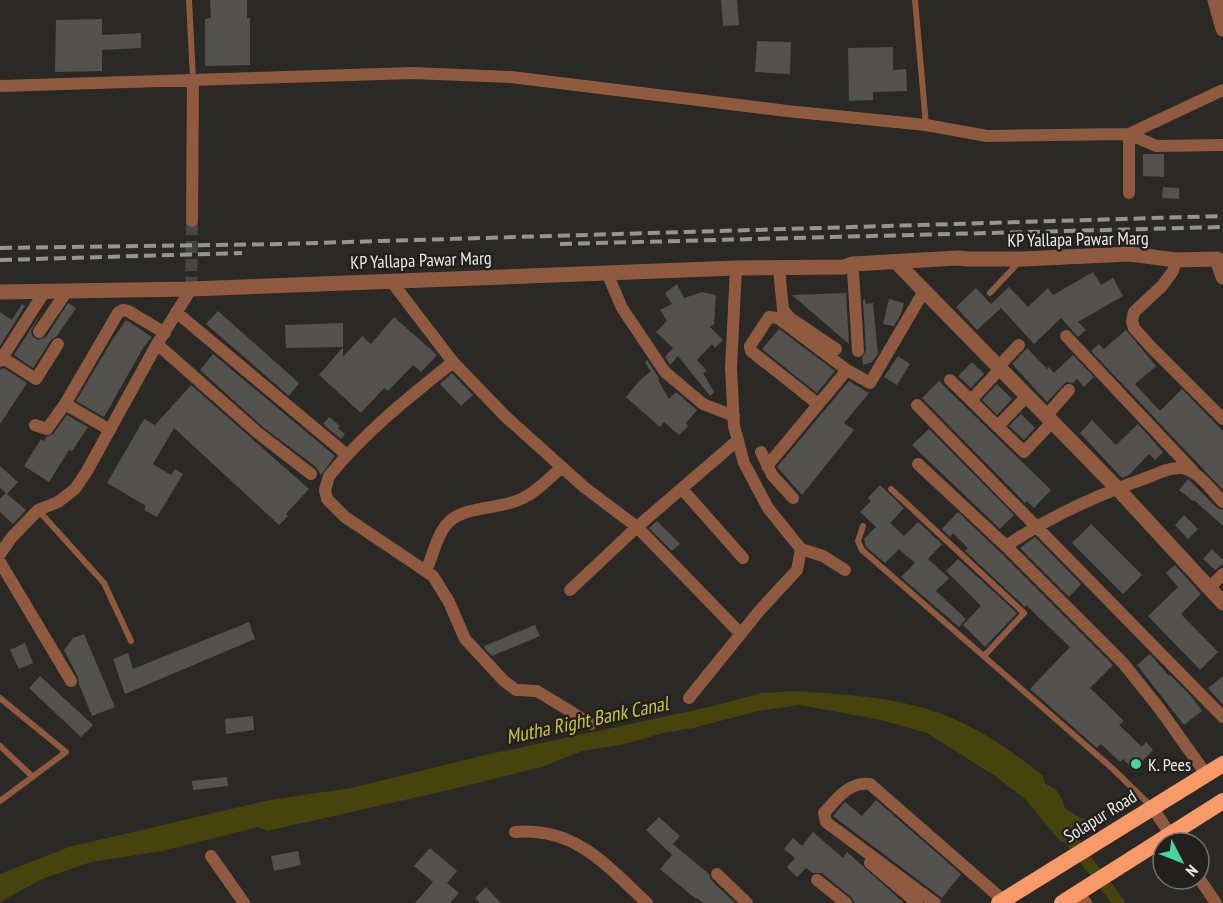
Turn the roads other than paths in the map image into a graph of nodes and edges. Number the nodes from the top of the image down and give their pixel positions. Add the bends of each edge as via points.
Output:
1 (189, 0) edge
2 (915, 0) edge
3 (1215, 0) edge
4 (1223, 29) edge
5 (193, 80) junction
6 (0, 86) edge
7 (1223, 90) edge
8 (926, 125) junction
9 (1129, 134) junction
10 (1223, 145) edge
11 (1129, 193) dead end
12 (192, 221) tunnel mouth
13 (1023, 259) junction
14 (1220, 259) edge
15 (1176, 260) junction
16 (899, 265) junction
17 (736, 268) junction
18 (779, 268) junction
19 (848, 269) junction
20 (607, 273) junction
21 (1223, 277) edge
22 (391, 281) junction
23 (191, 289) junction
24 (45, 291) junction
25 (67, 291) junction
26 (924, 291) junction
27 (0, 292) edge
28 (990, 293) dead end
29 (176, 312) junction
30 (39, 332) dead end
31 (165, 333) junction
32 (1065, 336) dead end
33 (58, 344) dead end
34 (157, 344) junction
35 (1019, 345) dead end
36 (836, 349) dead end
37 (858, 351) dead end
38 (1, 358) edge
39 (453, 362) junction
40 (999, 368) junction
41 (847, 370) junction
42 (950, 380) dead end
43 (1070, 390) dead end
44 (1027, 396) junction
45 (970, 400) junction
46 (65, 404) junction
47 (818, 404) junction
48 (917, 405) dead end
49 (734, 416) junction
50 (1049, 419) junction
51 (1223, 419) edge
52 (35, 425) dead end
53 (998, 426) junction
54 (110, 430) junction
55 (738, 440) junction
56 (761, 452) dead end
57 (347, 455) junction
58 (918, 464) dead end
59 (767, 466) junction
60 (561, 467) junction
61 (311, 474) dead end
62 (1196, 474) junction
63 (1117, 488) junction
64 (682, 489) junction
65 (891, 489) dead end
66 (793, 498) dead end
67 (1223, 502) edge
68 (38, 510) junction
69 (1037, 525) junction
70 (863, 526) dead end
71 (637, 527) junction
72 (1006, 546) junction
73 (801, 549) junction
74 (0, 554) edge
75 (743, 558) dead end
76 (0, 562) edge
77 (845, 570) dead end
78 (426, 572) junction
79 (1223, 574) edge
80 (1209, 588) junction
81 (570, 590) dead end
82 (1223, 603) edge
83 (741, 634) junction
84 (131, 641) dead end
85 (984, 656) junction
86 (71, 681) dead end
87 (0, 698) edge
88 (689, 698) dead end
89 (1223, 717) edge
90 (591, 724) dead end
91 (0, 746) edge
92 (1223, 764) edge
93 (1206, 774) junction
94 (33, 777) junction
95 (0, 801) edge
96 (1223, 801) edge
97 (1152, 807) junction
98 (1168, 831) edge
99 (1184, 831) edge
100 (515, 832) dead end
101 (834, 834) dead end
102 (852, 848) joint
103 (1151, 849) edge
104 (211, 856) dead end
105 (717, 874) dead end
106 (817, 880) dead end
107 (1085, 894) edge
108 (1001, 902) edge
109 (244, 903) edge
110 (647, 903) edge
111 (747, 903) edge
112 (846, 903) edge
113 (917, 903) edge
114 (935, 903) edge
115 (1062, 903) edge

1 - 5 lane
2 - 8 lane
3 - 4 street
5 - 6 street
5 - 8 street via 412,73 511,77
5 - 12 street
7 - 9 street
8 - 9 street via 987,136
9 - 10 street via 1156,146
9 - 11 street
13 - 15 street, KP Yallapa Pawar Marg via 1130,254
13 - 16 street, KP Yallapa Pawar Marg via 958,258
13 - 28 lane
14 - 15 street, KP Yallapa Pawar Marg
14 - 21 street
15 - 51 street via 1162,286 1134,312 1134,328
16 - 19 street, KP Yallapa Pawar Marg via 852,264
16 - 26 street
17 - 18 street, KP Yallapa Pawar Marg
17 - 20 street, KP Yallapa Pawar Marg
17 - 49 street via 730,368
18 - 19 street, KP Yallapa Pawar Marg
18 - 36 street via 783,310
19 - 37 street
20 - 22 street, KP Yallapa Pawar Marg
20 - 49 street via 622,308 665,372 703,404
22 - 23 street, KP Yallapa Pawar Marg
22 - 39 street
23 - 25 street, KP Yallapa Pawar Marg
23 - 29 street
24 - 25 street, KP Yallapa Pawar Marg
24 - 27 street, KP Yallapa Pawar Marg
24 - 38 street
25 - 30 street
26 - 40 street
26 - 41 street via 870,383
29 - 31 street
29 - 57 street
31 - 34 street
31 - 46 street via 128,311 118,313
32 - 62 street
33 - 38 street via 36,379
34 - 54 street
34 - 61 street
35 - 40 street
39 - 57 street
39 - 60 street
40 - 44 street
40 - 45 street
41 - 47 street
41 - 47 street via 778,318 769,317 750,346 751,351
42 - 45 street
43 - 50 street
44 - 50 street
44 - 53 street
45 - 53 street
46 - 52 street via 46,429
46 - 54 street
47 - 59 street
48 - 69 street
49 - 55 street
50 - 53 street via 1024,452
50 - 63 street
54 - 68 street via 75,489
55 - 64 street
55 - 73 street via 744,463 768,508
56 - 59 street
57 - 78 street via 329,476 327,499 345,517
58 - 72 street
59 - 66 street
60 - 71 street
60 - 78 street via 520,500 458,515 448,522
62 - 63 street via 1183,467
62 - 67 street
63 - 69 street
63 - 80 street
64 - 71 street
64 - 75 street
65 - 85 lane via 1024,613
68 - 74 street
68 - 84 lane via 104,583
69 - 72 street
69 - 89 street
70 - 85 lane via 858,541 862,550
71 - 81 street
71 - 83 street
72 - 93 street via 1123,663
73 - 77 street via 823,556
73 - 83 street via 797,570
76 - 86 street
78 - 90 street via 433,576 449,602 465,639 504,681 516,690 537,691
79 - 80 street
80 - 82 street
83 - 88 street
85 - 97 lane
87 - 94 lane via 66,752
91 - 94 lane
92 - 93 highway, Solapur Road
93 - 97 highway, Solapur Road
94 - 95 lane
96 - 99 highway
97 - 98 street
97 - 108 highway, Solapur Road
100 - 110 street via 530,831 570,840 590,850
101 - 102 lane
102 - 113 street
103 - 107 highway
104 - 109 street
105 - 111 street
106 - 112 street
107 - 115 highway
108 - 114 street via 870,784 846,789 824,813 826,822

